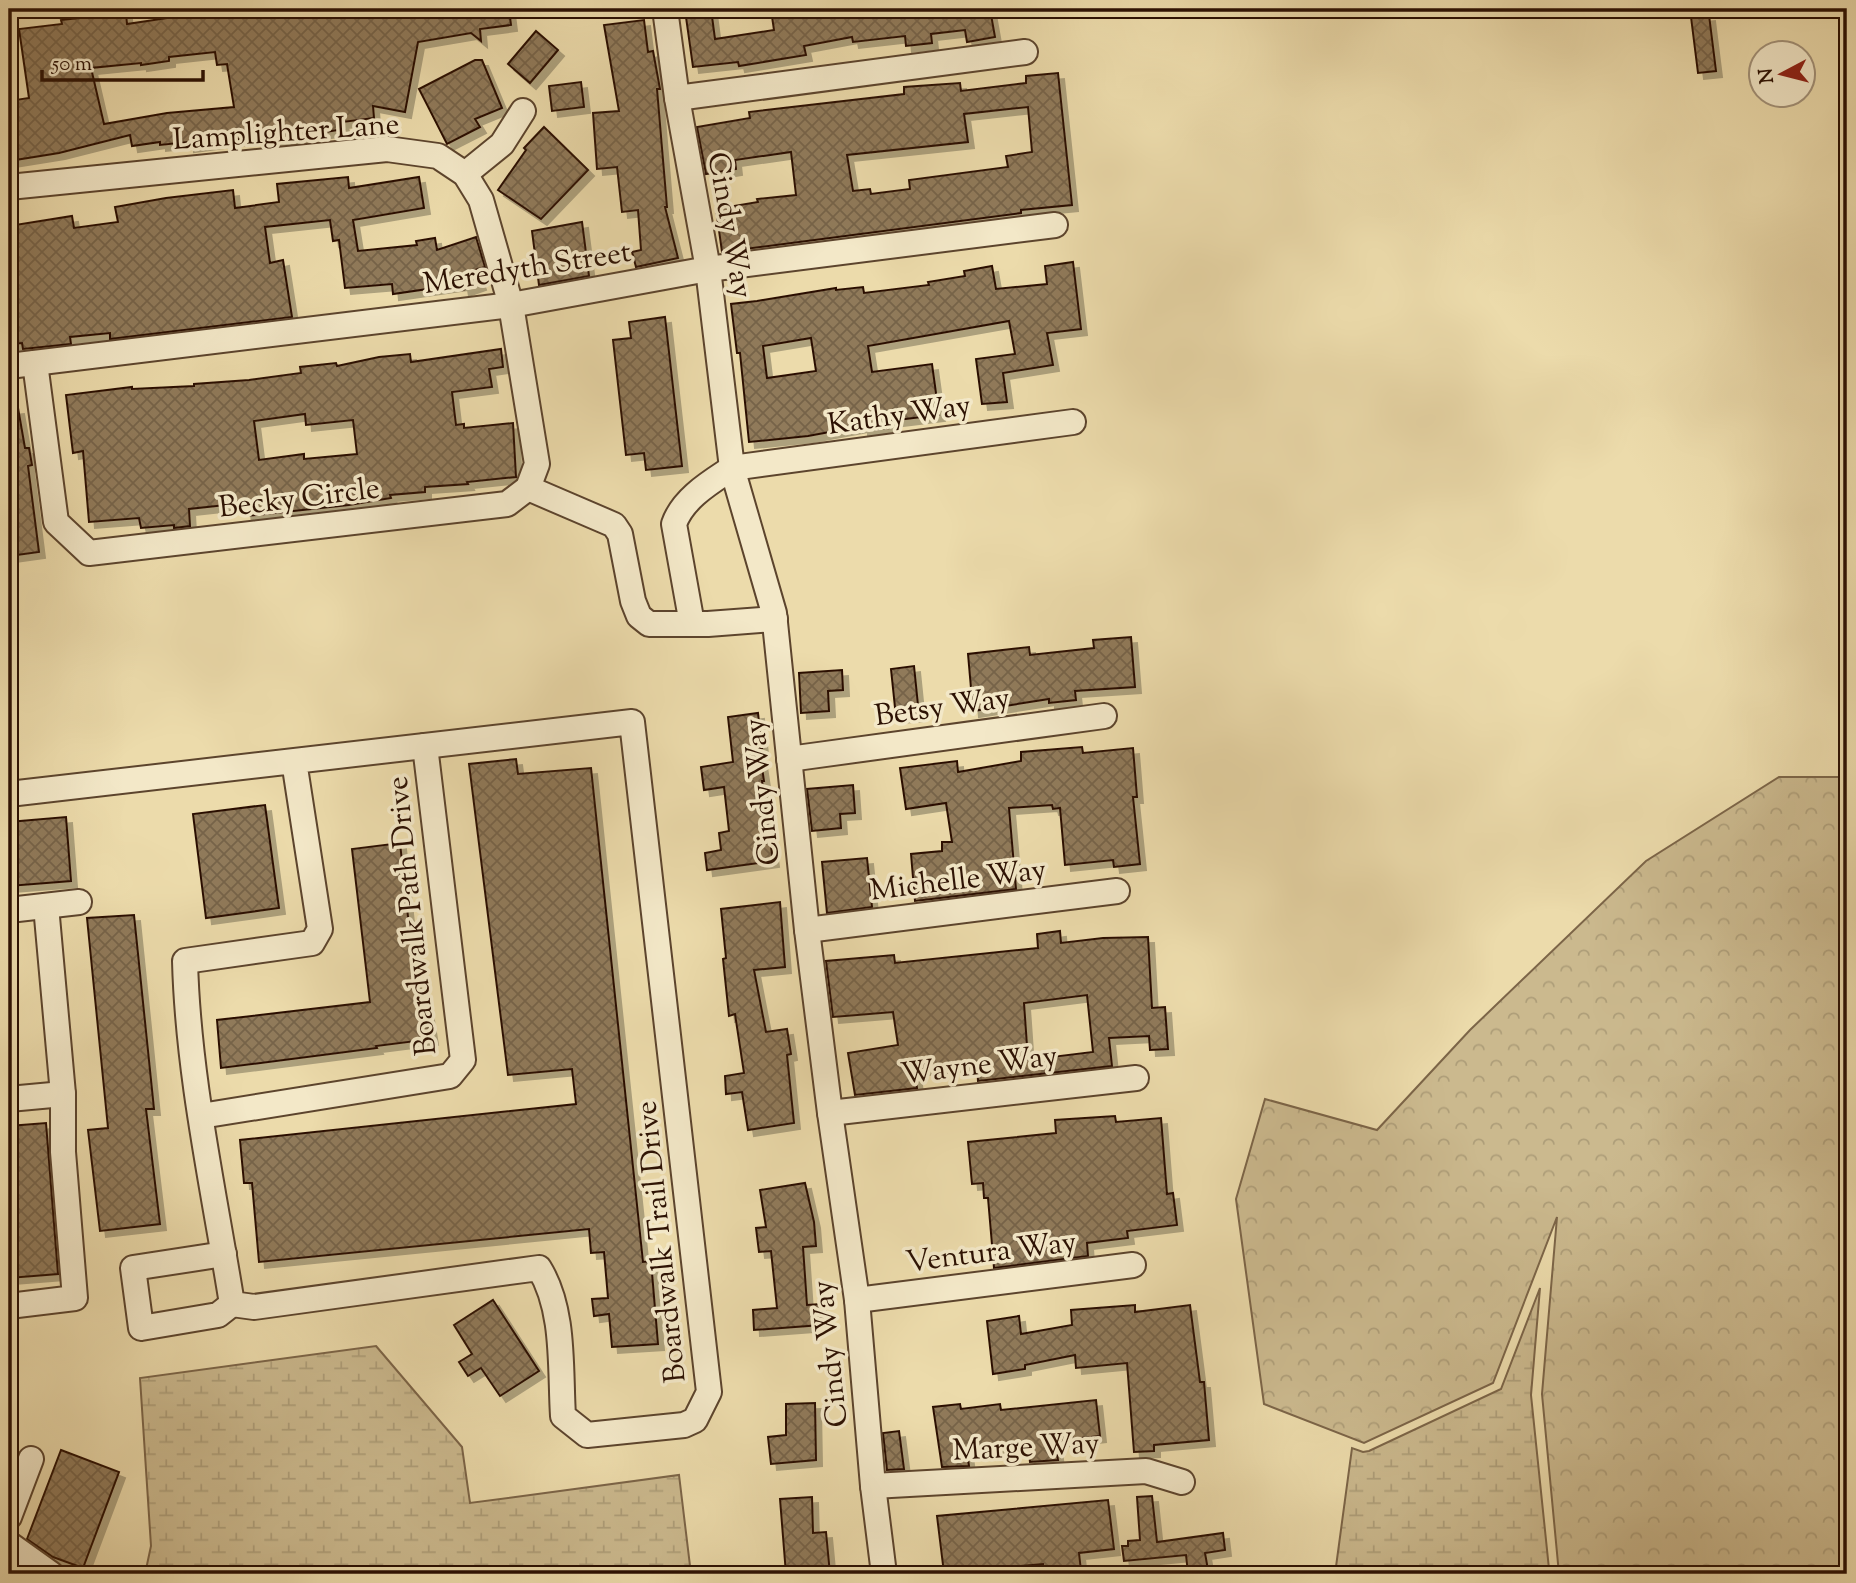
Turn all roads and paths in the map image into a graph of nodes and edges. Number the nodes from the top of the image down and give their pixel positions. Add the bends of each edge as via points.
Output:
1 (665, 9) edge
2 (1025, 52) dead end
3 (677, 98) junction
4 (523, 111) dead end
5 (466, 174) junction
6 (9, 187) edge
7 (1055, 225) dead end
8 (708, 268) junction
9 (511, 304) junction
10 (35, 363) junction
11 (9, 366) edge
12 (1073, 422) dead end
13 (733, 468) junction
14 (528, 488) junction
15 (775, 619) junction
16 (692, 624) junction
17 (1104, 716) dead end
18 (425, 746) junction
19 (789, 759) junction
20 (294, 761) junction
21 (9, 794) edge
22 (1117, 891) dead end
23 (79, 902) dead end
24 (47, 906) junction
25 (9, 910) edge
26 (807, 930) junction
27 (1136, 1078) dead end
28 (63, 1094) junction
29 (9, 1100) edge
30 (830, 1113) junction
31 (201, 1116) junction
32 (224, 1254) junction
33 (1133, 1265) dead end
34 (857, 1300) junction
35 (232, 1304) junction
36 (9, 1306) edge
37 (32, 1459) dead end
38 (1182, 1482) dead end
39 (873, 1486) junction
40 (9, 1517) edge
41 (9, 1544) edge
42 (51, 1574) edge
43 (884, 1574) edge

1 - 3 street, Cindy Way
2 - 3 street
3 - 8 street, Cindy Way
4 - 5 street via 502,144
5 - 6 street, Lamplighter Lane via 438,156 387,149
5 - 9 street via 481,200
7 - 8 street, Meredyth Street
8 - 9 street, Meredyth Street
8 - 13 street, Cindy Way
9 - 10 street, Meredyth Street
9 - 14 street via 537,464
10 - 11 street, Meredyth Street
10 - 14 street, Becky Circle via 57,522 89,553 507,504
12 - 13 street, Kathy Way
13 - 15 street, Cindy Way
13 - 16 street via 702,488 677,514 674,524
14 - 16 street via 614,525 639,616 649,624
15 - 16 street
15 - 19 street, Cindy Way
17 - 19 street, Betsy Way
18 - 20 street, Boardwalk Trail Drive
18 - 31 street, Boardwalk Path Drive via 463,1060 450,1076
18 - 35 street, Boardwalk Trail Drive via 632,722 709,1392 695,1420 684,1425 587,1435 574,1427 563,1416 558,1324 549,1284 540,1268 254,1307
19 - 26 street, Cindy Way
20 - 21 street, Boardwalk Trail Drive
20 - 31 street via 320,929 312,943 185,961
22 - 26 street, Michelle Way
23 - 24 street
24 - 25 street
24 - 28 street
26 - 30 street, Cindy Way
27 - 30 street, Wayne Way
28 - 29 street
28 - 36 street via 75,1298
30 - 34 street, Cindy Way
31 - 32 street
32 - 35 street
32 - 35 street via 133,1268 141,1328 219,1315
33 - 34 street, Ventura Way
34 - 39 street, Cindy Way
37 - 40 street
38 - 39 street, Marge Way via 1146,1471
39 - 43 street, Cindy Way
41 - 42 street

